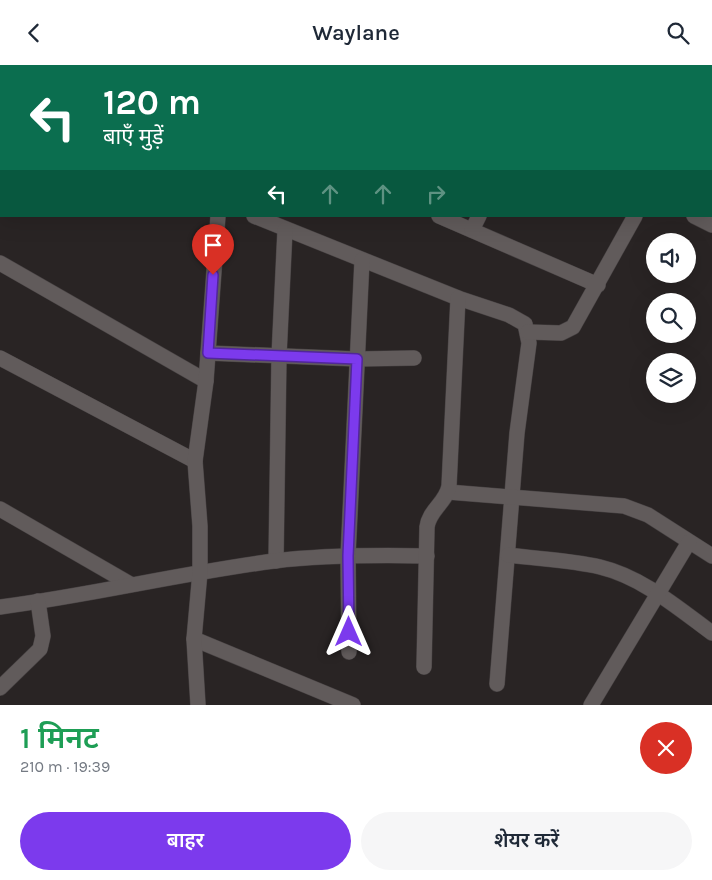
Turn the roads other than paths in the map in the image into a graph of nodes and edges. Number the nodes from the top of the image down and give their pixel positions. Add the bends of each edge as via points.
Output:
1 (218, 217) edge
2 (256, 217) edge
3 (441, 217) edge
4 (478, 217) edge
5 (634, 217) edge
6 (696, 217) edge
7 (712, 225) edge
8 (286, 230) junction
9 (472, 231) junction
10 (362, 260) junction
11 (0, 263) edge
12 (598, 285) junction
13 (458, 298) junction
14 (528, 332) junction
15 (208, 353) junction
16 (279, 356) junction
17 (0, 357) edge
18 (414, 358) dead end
19 (357, 359) junction
20 (206, 381) junction
21 (195, 461) junction
22 (448, 492) junction
23 (513, 496) junction
24 (0, 509) edge
25 (689, 542) junction
26 (508, 555) junction
27 (348, 556) junction
28 (426, 556) junction
29 (712, 556) edge
30 (276, 561) junction
31 (200, 572) junction
32 (130, 584) junction
33 (658, 593) junction
34 (38, 601) junction
35 (0, 607) edge
36 (712, 633) edge
37 (194, 639) junction
38 (349, 652) dead end
39 (424, 667) dead end
40 (497, 684) dead end
41 (0, 688) edge
42 (198, 705) edge
43 (353, 705) edge
44 (591, 705) edge

1 - 15 street
2 - 8 street
3 - 9 street
4 - 9 street
5 - 12 street
6 - 7 street
8 - 10 street
8 - 16 street
9 - 12 street
10 - 13 street
10 - 19 street
11 - 20 street
12 - 14 street via 573,327 561,333
13 - 14 street via 514,317 525,324
13 - 22 street
14 - 23 street
15 - 16 street
15 - 20 street
16 - 19 street
16 - 30 street
17 - 21 street
18 - 19 street
19 - 27 street
20 - 21 street
21 - 31 street
22 - 23 street
22 - 28 street via 428,522
23 - 25 street via 624,506 648,515
23 - 26 street
24 - 32 street
25 - 29 street
25 - 33 street
26 - 33 street via 601,567
26 - 40 street
27 - 28 street
27 - 30 street
27 - 38 street
28 - 39 street
30 - 31 street
31 - 32 street
31 - 37 street
32 - 34 street
33 - 36 street
33 - 44 street
34 - 35 street
34 - 41 street via 42,636 40,649
37 - 42 street
37 - 43 street

